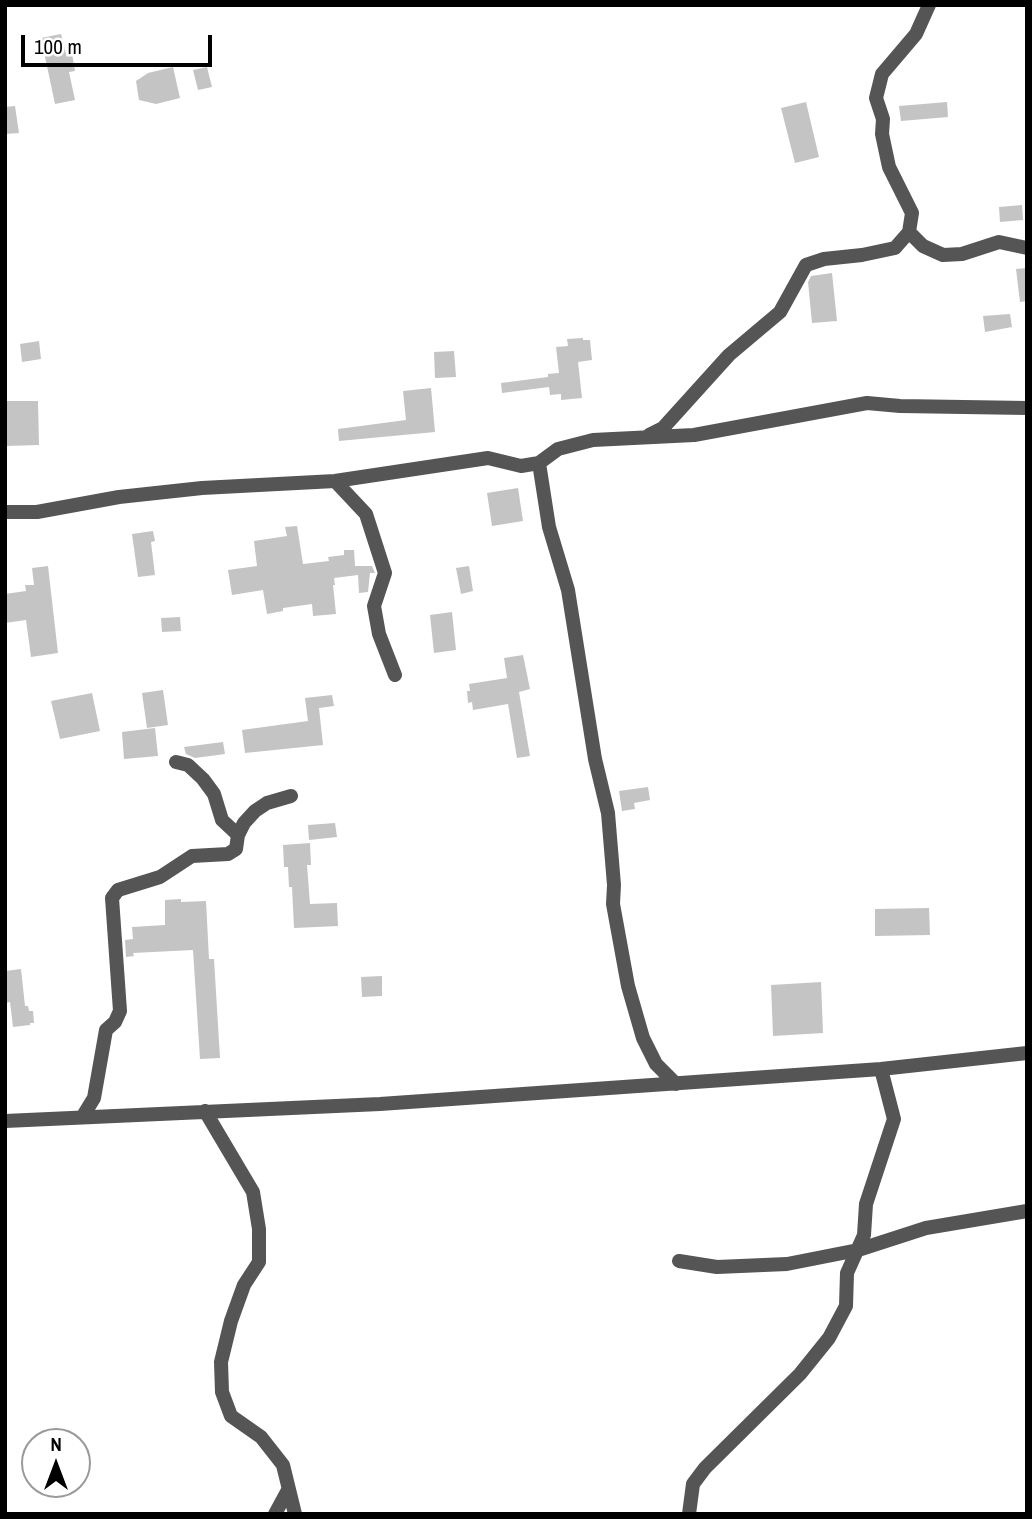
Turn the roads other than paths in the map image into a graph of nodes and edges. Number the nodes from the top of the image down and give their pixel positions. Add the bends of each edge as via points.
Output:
1 (929, 5) edge
2 (909, 232) junction
3 (1027, 248) edge
4 (1027, 408) edge
5 (638, 439) junction
6 (539, 463) junction
7 (335, 481) junction
8 (5, 512) edge
9 (395, 674) dead end
10 (176, 762) dead end
11 (291, 796) dead end
12 (238, 835) junction
13 (1027, 1053) edge
14 (881, 1069) junction
15 (676, 1084) junction
16 (205, 1111) junction
17 (83, 1116) junction
18 (5, 1121) edge
19 (1027, 1210) edge
20 (858, 1250) junction
21 (679, 1262) dead end
22 (288, 1490) junction
23 (275, 1514) edge
24 (295, 1514) edge
25 (690, 1514) edge

1 - 2 street via 916,34 882,74 876,98 889,167 912,213
2 - 3 street via 923,246 943,255 999,242
2 - 5 street via 895,248 806,265 780,312 729,355 663,428
4 - 5 street via 867,403 694,435
5 - 6 street via 593,440 558,449
6 - 7 street via 521,466 488,458
6 - 15 street via 549,527 568,590 608,813 613,904 628,986 643,1038 656,1064
7 - 8 street via 202,488 37,512
7 - 9 street via 366,514 385,573 374,606
10 - 12 street via 188,765 203,779 214,794 222,820
11 - 12 street via 255,811
12 - 17 street via 236,849 228,854 192,856 160,877 118,890 112,898 120,1011 107,1030 94,1098
13 - 14 street
14 - 15 street
14 - 20 street via 894,1119 866,1204 864,1236
15 - 16 street
16 - 17 street
16 - 22 street via 253,1192 260,1229 260,1262 244,1285 221,1362 222,1392 231,1416 261,1437 283,1465
17 - 18 street
19 - 20 street via 926,1228
20 - 21 street via 788,1264 718,1267
20 - 25 street via 847,1273 846,1306 829,1338 800,1374 705,1468 694,1484
22 - 23 street
22 - 24 street

